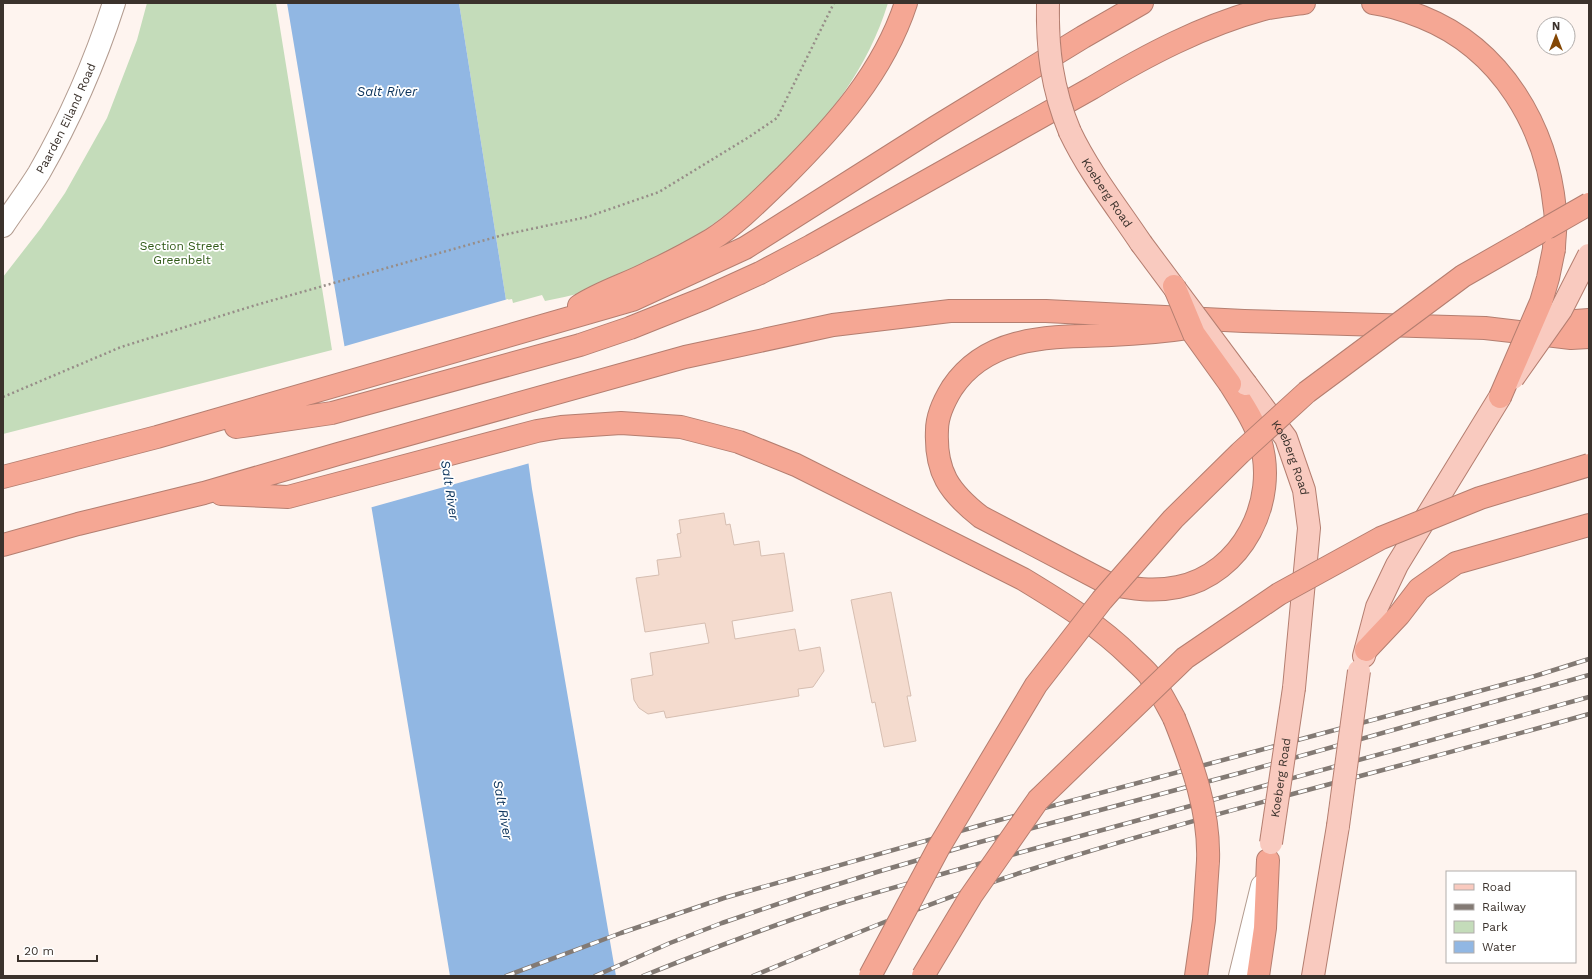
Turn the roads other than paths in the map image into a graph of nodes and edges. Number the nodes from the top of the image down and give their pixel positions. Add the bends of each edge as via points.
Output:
1 (114, 3) edge
2 (906, 3) edge
3 (1048, 3) edge
4 (1142, 3) edge
5 (1304, 3) edge
6 (1373, 3) edge
7 (1589, 204) edge
8 (3, 226) edge
9 (1589, 255) edge
10 (1174, 286) joint
11 (1589, 320) edge
12 (1244, 321) junction
13 (551, 324) junction
14 (1485, 328) junction
15 (1589, 337) edge
16 (1238, 384) junction
17 (1498, 401) junction
18 (157, 437) junction
19 (1589, 465) edge
20 (3, 477) edge
21 (204, 493) junction
22 (1589, 525) edge
23 (3, 545) edge
24 (1366, 650) junction
25 (1269, 852) junction
26 (870, 976) edge
27 (923, 976) edge
28 (1196, 976) edge
29 (1240, 976) edge
30 (1258, 976) edge
31 (1313, 976) edge

1 - 8 street, Paarden Eiland Road via 102,40 67,121 38,174
2 - 13 highway via 871,76 846,111 821,140 742,217 712,239 652,272 592,298
3 - 10 main road, Koeberg Road, bridge via 1049,48 1054,87 1070,132 1098,179
4 - 13 highway via 1083,36 745,248 632,300
5 - 18 highway via 1259,11 1225,21 1181,39 1137,61 760,273 630,328 580,345 332,414
6 - 17 highway, bridge via 1410,12 1438,23 1467,42 1489,61 1508,81 1524,107 1546,162 1556,212 1554,249 1541,302
7 - 26 highway, bridge via 1463,276 1307,392 1173,519 1102,600 1036,685 939,847
9 - 17 main road, bridge via 1561,310
10 - 16 highway, bridge via 1194,334
11 - 14 highway
12 - 14 highway
12 - 16 highway via 1148,334 1044,338 1000,348 970,366 959,378 941,408 936,444 939,461 950,489 981,517 1089,574 1108,584 1131,589 1154,591 1178,587 1200,580 1234,555 1248,536 1263,500 1265,481 1260,440
12 - 21 highway via 1046,311 950,311 833,325 684,357
13 - 18 highway
14 - 15 highway via 1571,338
16 - 25 main road, Koeberg Road, bridge via 1286,438 1304,490 1309,528 1294,688
17 - 24 main road via 1397,565 1377,607
18 - 20 highway
19 - 27 highway, bridge via 1480,498 1381,538 1279,594 1185,658 1038,800 971,896
21 - 23 highway
21 - 28 highway, bridge via 288,497 560,427 621,423 680,427 739,442 796,465 1023,579 1059,600 1095,625 1148,674 1174,718 1196,777 1207,830 1208,862 1204,920
22 - 24 highway via 1456,563 1420,589
24 - 31 main road, bridge via 1360,671
25 - 29 street, Koeberg Road
25 - 30 highway via 1265,928

